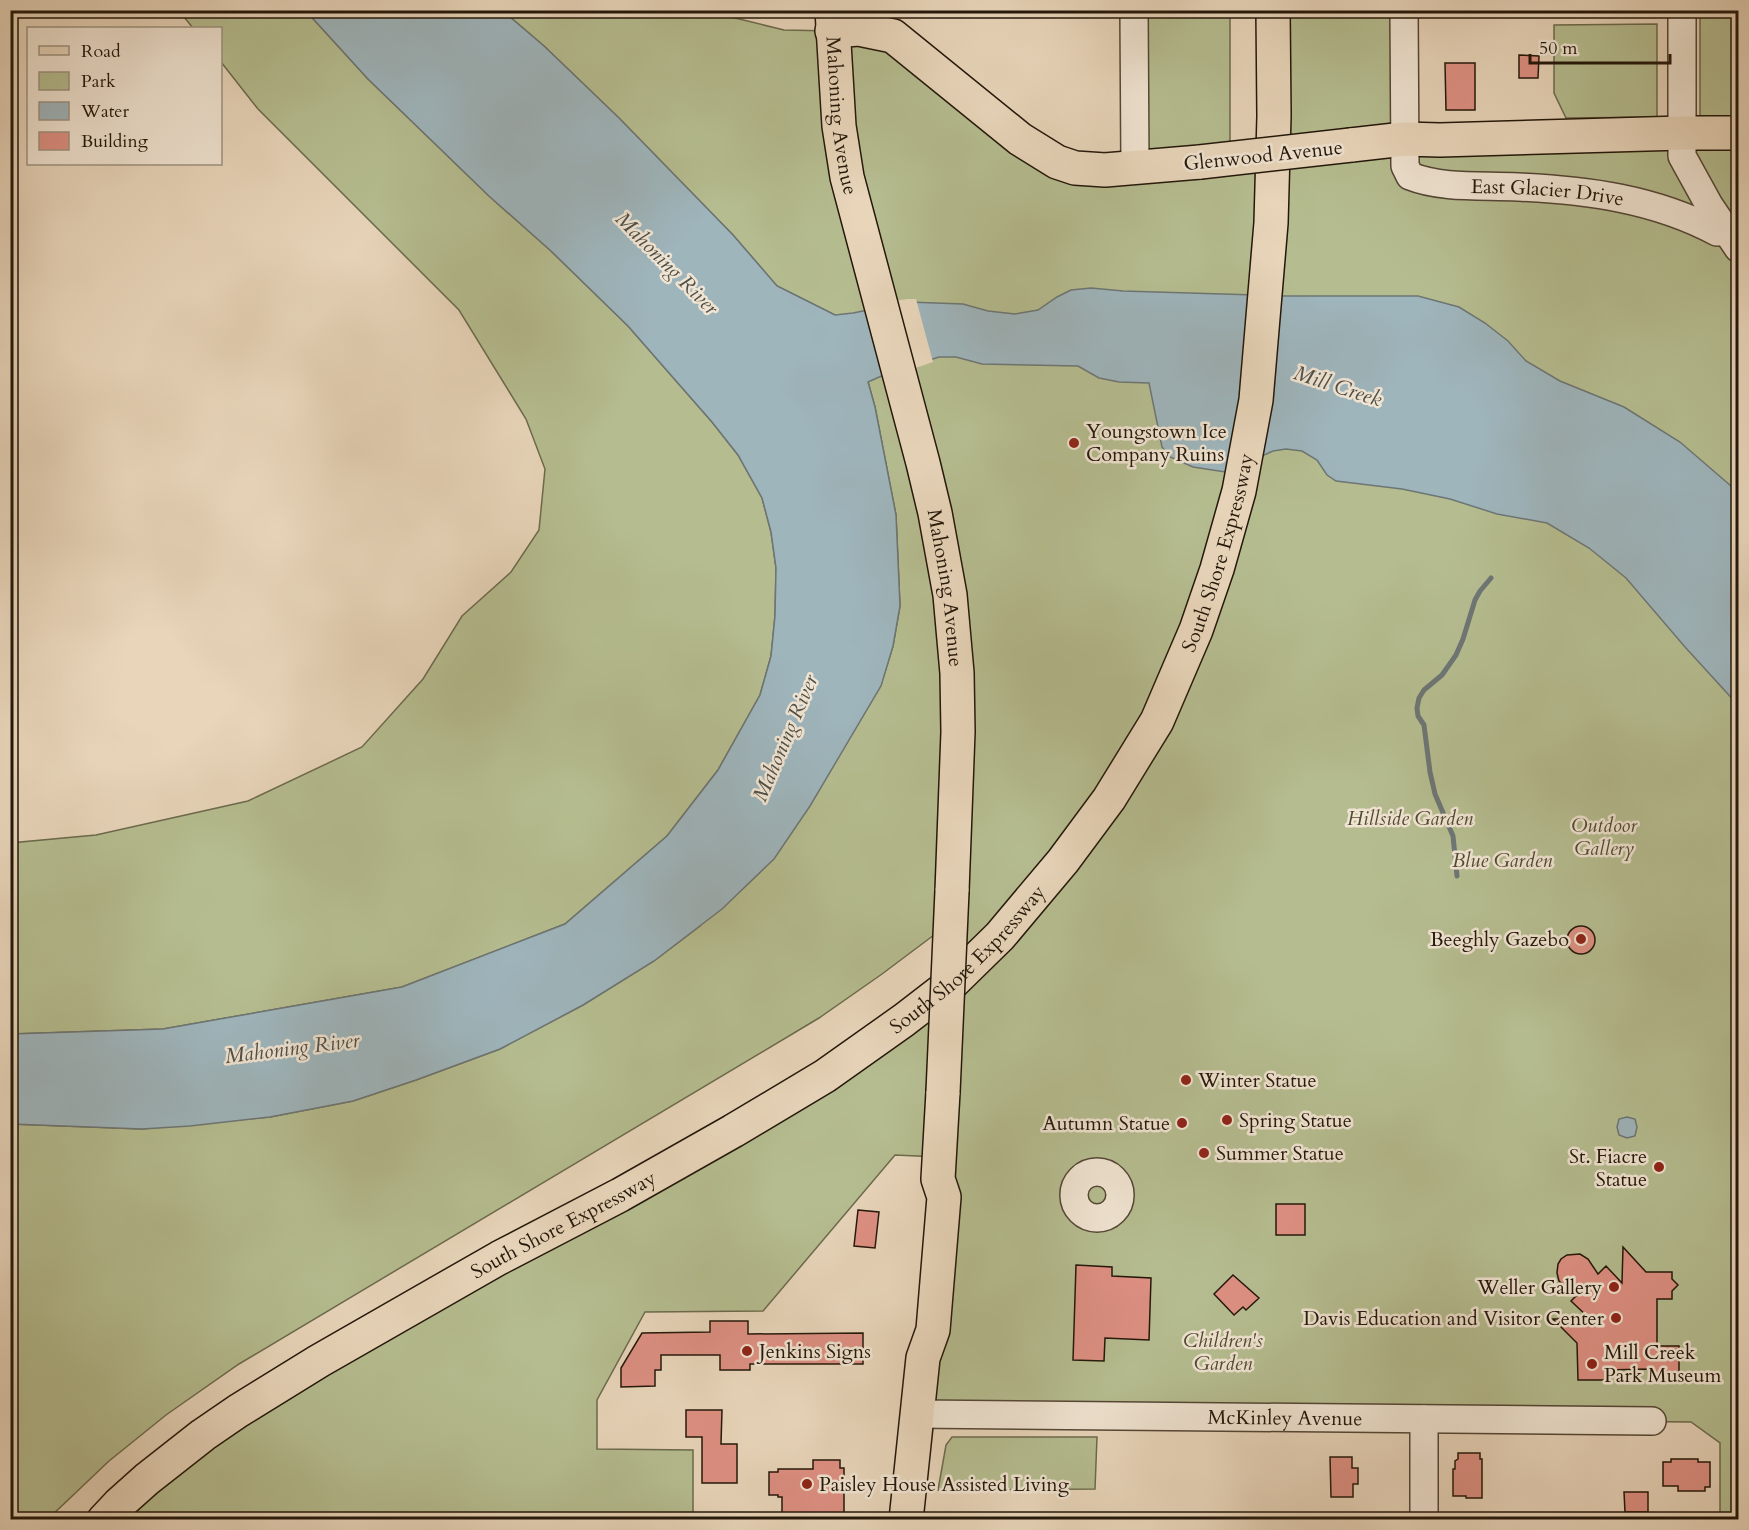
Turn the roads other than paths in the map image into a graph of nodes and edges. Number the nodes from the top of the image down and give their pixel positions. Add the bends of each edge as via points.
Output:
1 (1134, 10) edge
2 (1273, 10) edge
3 (1404, 10) edge
4 (1682, 10) edge
5 (832, 21) edge
6 (887, 23) edge
7 (1682, 133) junction
8 (1738, 133) edge
9 (1404, 139) junction
10 (1135, 168) junction
11 (1728, 240) edge
12 (916, 1414) junction
13 (1424, 1419) junction
14 (1652, 1421) dead end
15 (104, 1520) edge
16 (906, 1520) edge
17 (1424, 1520) edge

1 - 10 street
2 - 15 main road, South Shore Expressway via 1271,223 1256,400 1239,492 1196,630 1156,721 1109,799 1063,861 1007,928 952,983 825,1076 620,1195 319,1360 203,1435 147,1479
3 - 9 street, East Glacier Drive
4 - 7 street, East Glacier Drive
5 - 6 main road, Glenwood Avenue via 859,29
5 - 12 main road, Mahoning Avenue, bridge via 839,126 847,177 935,513 950,595 957,673 958,732 938,1179 944,1197 933,1330 923,1358
6 - 10 main road, Glenwood Avenue via 982,110 1039,152 1075,168
7 - 8 main road, Glenwood Avenue
7 - 9 main road, Glenwood Avenue
7 - 11 street, East Glacier Drive via 1682,156
9 - 10 main road, Glenwood Avenue, bridge
9 - 11 street, East Glacier Drive via 1405,166 1410,176 1422,181 1563,189 1629,199 1695,220
12 - 13 street, McKinley Avenue
12 - 16 main road, Mahoning Avenue
13 - 14 street, McKinley Avenue
13 - 17 street

